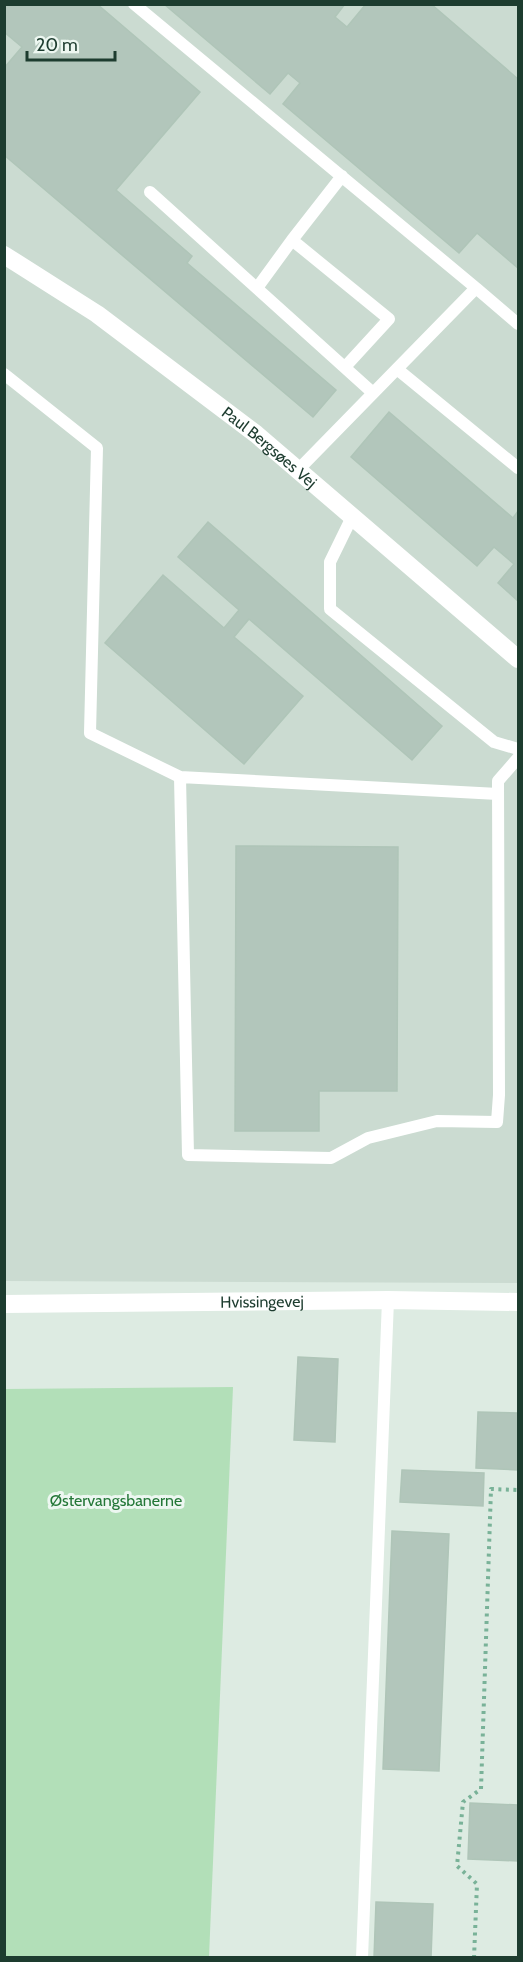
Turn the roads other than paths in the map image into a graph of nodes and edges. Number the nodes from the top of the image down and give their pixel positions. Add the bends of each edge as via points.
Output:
1 (134, 4) edge
2 (342, 176) junction
3 (150, 192) dead end
4 (292, 240) junction
5 (4, 255) edge
6 (257, 288) junction
7 (476, 288) junction
8 (519, 324) edge
9 (345, 367) junction
10 (397, 369) junction
11 (4, 374) edge
12 (374, 393) junction
13 (519, 468) edge
14 (298, 470) junction
15 (352, 517) junction
16 (519, 659) edge
17 (519, 748) edge
18 (519, 758) edge
19 (180, 777) junction
20 (498, 794) junction
21 (388, 1300) junction
22 (519, 1302) edge
23 (4, 1304) edge
24 (362, 1958) edge

1 - 2 lane
2 - 4 lane
2 - 7 lane
3 - 6 lane
4 - 6 lane
4 - 9 lane via 389,319
5 - 14 street, Paul Bergsøes Vej via 97,315
6 - 9 lane
7 - 8 lane
7 - 10 lane
9 - 12 lane
10 - 12 lane
10 - 13 lane
11 - 19 lane via 97,448 90,733
12 - 14 lane
14 - 15 street, Paul Bergsøes Vej
15 - 16 street, Paul Bergsøes Vej
15 - 17 lane via 330,562 330,609 494,742
18 - 20 lane via 498,781
19 - 20 lane
19 - 20 lane via 188,1155 331,1158 368,1138 437,1121 497,1122
21 - 22 street, Hvissingevej
21 - 23 street, Hvissingevej
21 - 24 lane

